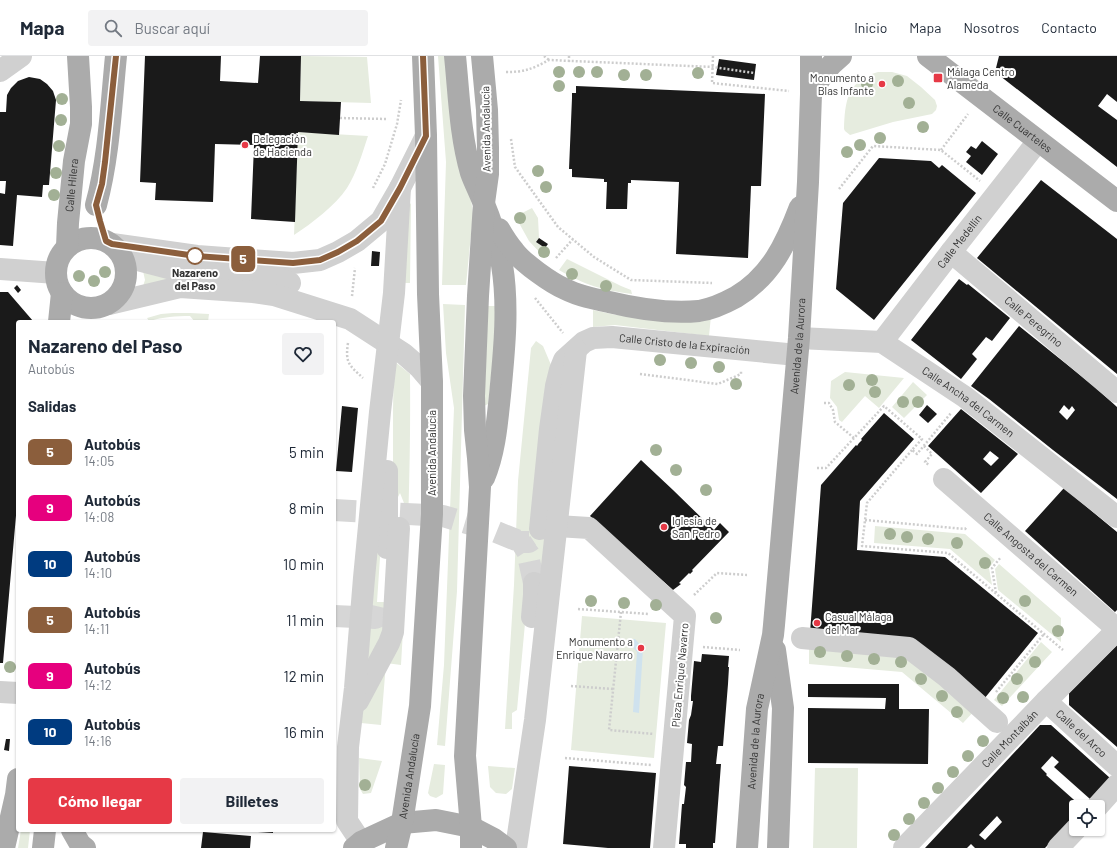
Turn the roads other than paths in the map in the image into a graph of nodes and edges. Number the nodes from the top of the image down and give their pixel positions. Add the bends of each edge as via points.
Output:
1 (21, 56) edge
2 (78, 56) edge
3 (116, 56) edge
4 (423, 56) edge
5 (455, 56) edge
6 (482, 56) edge
7 (796, 56) edge
8 (811, 56) edge
9 (841, 56) edge
10 (928, 56) edge
11 (0, 71) edge
12 (811, 94) junction
13 (81, 124) junction
14 (426, 136) junction
15 (1038, 141) junction
16 (400, 188) junction
17 (807, 188) junction
18 (1117, 201) edge
19 (484, 203) junction
20 (96, 205) junction
21 (68, 247) junction
22 (114, 248) junction
23 (951, 252) junction
24 (0, 269) edge
25 (59, 283) junction
26 (290, 283) dead end
27 (96, 311) edge
28 (59, 320) edge
29 (882, 342) junction
30 (388, 343) junction
31 (798, 346) junction
32 (432, 382) junction
33 (1117, 392) edge
34 (380, 412) junction
35 (944, 479) dead end
36 (480, 487) junction
37 (1117, 517) edge
38 (549, 527) junction
39 (399, 528) dead end
40 (534, 583) tunnel mouth
41 (384, 602) tunnel mouth
42 (1117, 629) edge
43 (773, 635) junction
44 (802, 638) dead end
45 (0, 692) edge
46 (16, 693) edge
47 (1046, 701) junction
48 (353, 712) junction
49 (990, 715) road end
50 (531, 749) junction
51 (1117, 766) edge
52 (1117, 785) edge
53 (16, 795) edge
54 (1103, 800) edge
55 (402, 823) junction
56 (45, 832) edge
57 (73, 832) edge
58 (1069, 836) edge
59 (471, 837) edge
60 (354, 846) edge
61 (4, 848) edge
62 (43, 848) edge
63 (85, 848) edge
64 (396, 848) edge
65 (506, 848) edge
66 (516, 848) edge
67 (664, 848) edge
68 (748, 848) edge
69 (778, 848) edge
70 (904, 848) edge
71 (1058, 848) edge

1 - 11 street
2 - 13 main road, Calle Hilera
3 - 20 main road via 105,162
4 - 14 main road, Avenida Andalucía
5 - 19 main road via 467,156
6 - 19 main road, Avenida Andalucía via 488,148
7 - 12 main road
8 - 12 main road, Avenida de la Aurora
9 - 12 main road via 821,76
10 - 15 main road, Calle Cuarteles
12 - 17 main road, Avenida de la Aurora
13 - 20 main road, Calle Hilera
13 - 21 main road, Calle Hilera via 74,160
14 - 16 street
14 - 32 main road, Avenida Andalucía
15 - 18 main road, Calle Cuarteles
15 - 23 street, Calle Medellín
16 - 22 street via 381,221 357,241 320,260 293,263
16 - 30 street via 394,293
17 - 19 main road via 788,238 769,269 752,285 719,305 678,312 626,306 565,289 543,276 515,252
17 - 31 main road, Avenida de la Aurora
19 - 36 main road, Avenida Andalucía via 474,396
19 - 36 main road via 502,264 506,297 504,355 497,422 493,451
20 - 22 main road, Calle Hilera via 100,221
21 - 22 main road via 79,239 93,237
21 - 25 main road via 59,259
22 - 26 street via 184,272 281,280
22 - 27 main road via 126,270 125,283 119,295
23 - 29 street, Calle Medellín
23 - 33 street, Calle Peregrino
24 - 25 street
25 - 27 main road via 74,304
25 - 28 main road
27 - 30 street via 180,287 253,292 274,295 350,319
29 - 31 street
29 - 37 street, Calle Ancha del Carmen via 964,397
30 - 32 street via 420,368
30 - 34 street
31 - 38 street, Calle Cristo de la Expiración via 612,337 593,338 571,344
31 - 43 main road, Avenida de la Aurora
32 - 55 main road, Avenida Andalucía via 432,514 420,706
34 - 41 street via 386,442 388,532
34 - 48 street
35 - 42 street, Calle Angosta del Carmen
36 - 59 main road, Avenida Andalucía via 465,756
38 - 50 street via 536,720
38 - 67 street, Plaza Enrique Navarro via 590,528 685,616
39 - 48 street via 393,632
40 - 50 street via 520,726 522,736
42 - 47 street, Calle Montalbán
43 - 68 main road, Avenida de la Aurora via 758,709
43 - 69 main road, Avenida de la Aurora via 783,708
44 - 49 street via 909,648
45 - 46 street
47 - 51 street, Calle del Arco
47 - 70 street, Calle Montalbán
48 - 60 street via 348,747 347,821
50 - 66 street
52 - 54 street
53 - 61 main road
55 - 59 main road via 436,820
55 - 60 main road
55 - 64 main road, Avenida Andalucía
56 - 62 main road
57 - 63 main road
58 - 71 street
59 - 65 main road via 494,839

